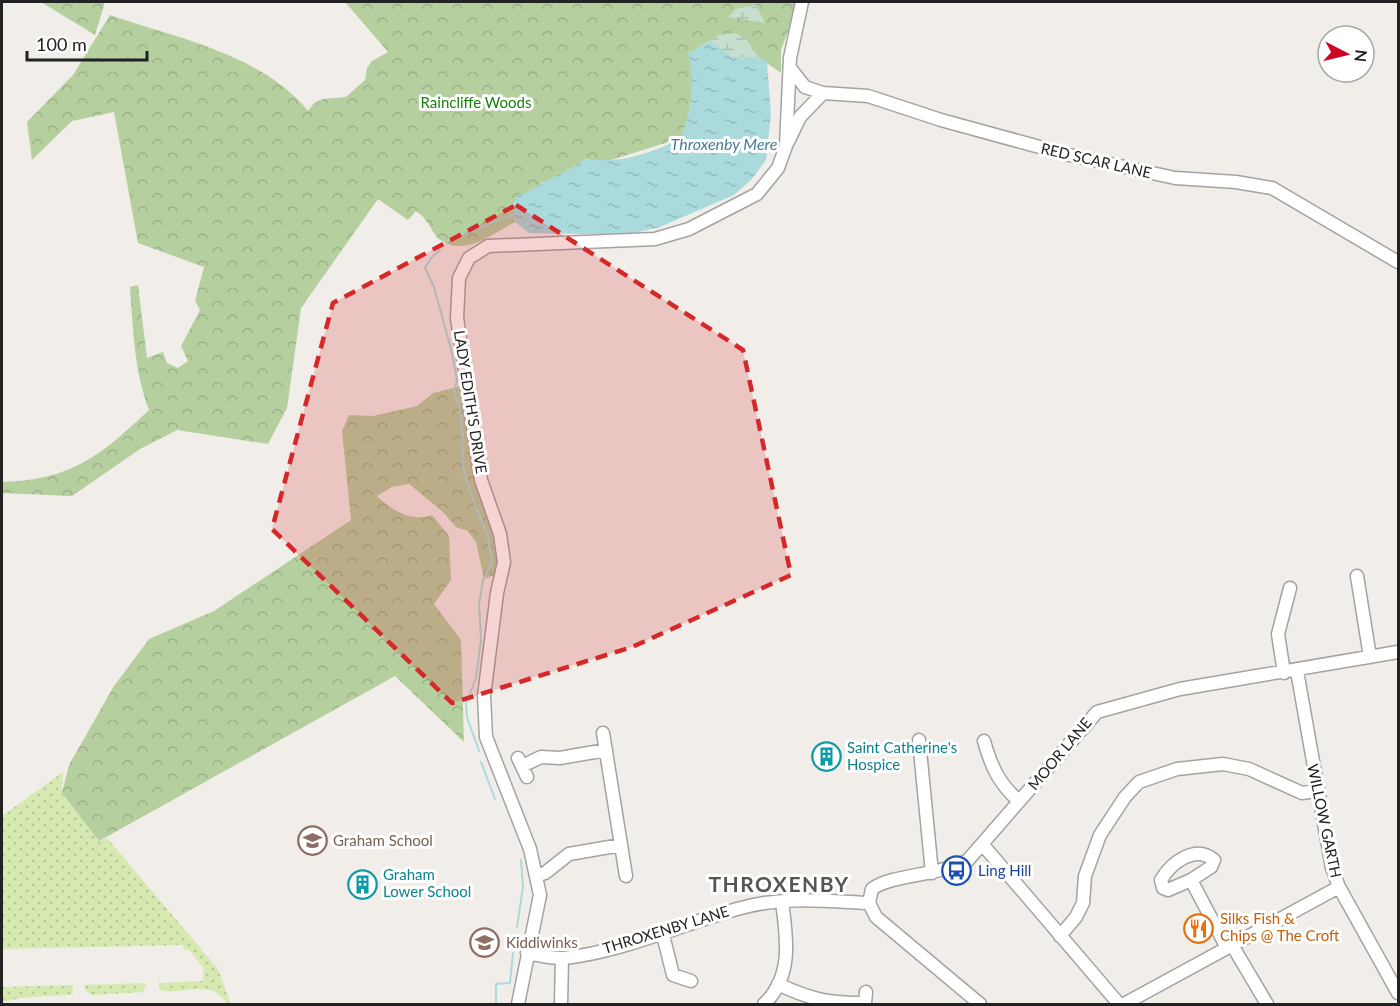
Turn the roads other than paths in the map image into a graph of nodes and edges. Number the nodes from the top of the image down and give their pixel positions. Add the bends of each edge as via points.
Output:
1 (802, 2) edge
2 (790, 68) junction
3 (823, 93) junction
4 (786, 146) junction
5 (1398, 262) edge
6 (1357, 576) dead end
7 (1290, 588) dead end
8 (1398, 652) edge
9 (1370, 657) junction
10 (1290, 672) junction
11 (603, 733) dead end
12 (918, 739) dead end
13 (984, 740) dead end
14 (606, 750) junction
15 (522, 767) dead end
16 (1316, 791) junction
17 (1019, 801) junction
18 (621, 845) junction
19 (983, 845) junction
20 (932, 873) junction
21 (538, 875) junction
22 (626, 876) dead end
23 (1191, 880) dead end
24 (1339, 887) junction
25 (782, 902) junction
26 (869, 903) junction
27 (663, 934) junction
28 (1060, 936) junction
29 (1230, 946) junction
30 (527, 954) junction
31 (562, 958) junction
32 (691, 981) dead end
33 (778, 984) junction
34 (1398, 993) edge
35 (866, 997) dead end
36 (518, 1005) edge
37 (561, 1005) edge
38 (764, 1005) edge
39 (980, 1005) edge
40 (1122, 1005) edge
41 (1267, 1005) edge

1 - 2 street, LADY EDITH'S DRIVE
2 - 3 street, RED SCAR LANE via 805,87
2 - 4 street, LADY EDITH'S DRIVE
3 - 4 street via 800,117
3 - 5 street, RED SCAR LANE via 868,96 995,136 1141,173 1272,189
4 - 21 street, LADY EDITH'S DRIVE via 778,168 757,194 689,229 641,242 488,246 469,258 459,278 457,318 477,455 504,562 484,696 486,737
6 - 9 street
7 - 10 street, WILLOW GARTH via 1278,634
8 - 9 street, MOOR LANE
9 - 10 street, MOOR LANE
10 - 16 street, WILLOW GARTH
10 - 17 street, MOOR LANE via 1180,689 1097,712
11 - 14 street
12 - 20 street
13 - 17 street via 990,763 1003,787
14 - 15 street via 560,758 541,757
14 - 18 street
16 - 24 street, WILLOW GARTH
16 - 28 street via 1302,794 1249,769 1222,764 1177,769 1139,782 1100,835 1085,876 1083,903
17 - 19 street, MOOR LANE
18 - 21 street via 570,854
18 - 22 street
19 - 20 street, MOOR LANE via 956,867
19 - 28 street
20 - 26 street, MOOR LANE via 881,883 872,889
21 - 30 street, LADY EDITH'S DRIVE via 540,895
23 - 29 street
24 - 29 street
24 - 34 street, WILLOW GARTH
25 - 26 street, THROXENBY LANE via 814,898
25 - 27 street, THROXENBY LANE via 742,907
25 - 33 street via 787,953
26 - 39 street via 876,916
27 - 31 street, THROXENBY LANE
27 - 32 street via 673,975
28 - 40 street
29 - 40 street
29 - 41 street
30 - 31 street, THROXENBY LANE
30 - 36 street, LADY EDITH'S DRIVE
31 - 37 street
33 - 35 street via 819,1001
33 - 38 street

